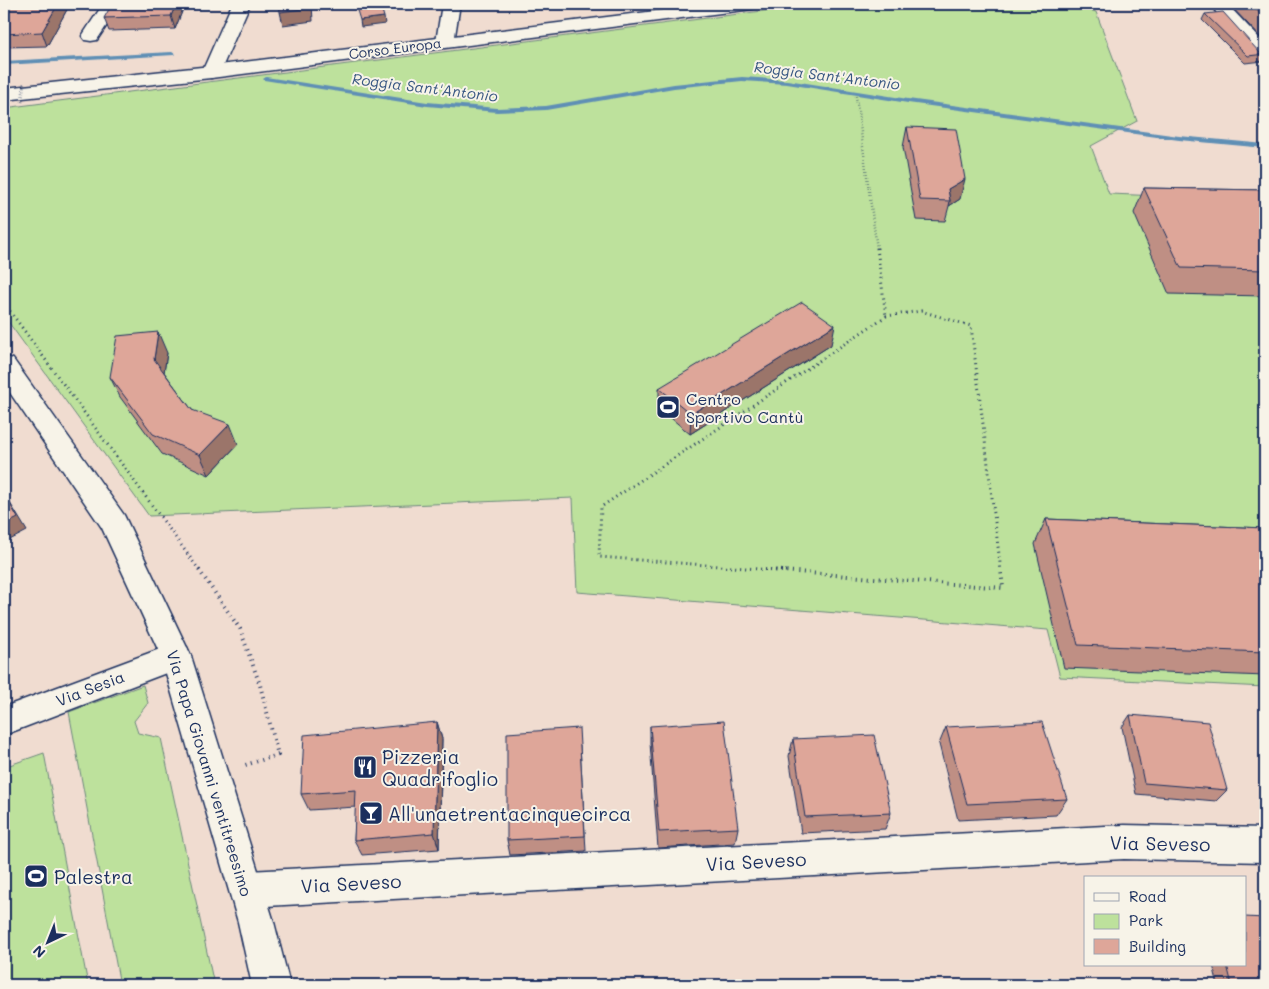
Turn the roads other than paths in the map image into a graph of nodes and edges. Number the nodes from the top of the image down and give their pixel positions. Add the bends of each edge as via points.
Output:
1 (112, 4) edge
2 (241, 4) edge
3 (451, 4) edge
4 (752, 4) edge
5 (1218, 4) edge
6 (92, 36) dead end
7 (445, 42) junction
8 (1265, 54) edge
9 (211, 72) junction
10 (18, 93) edge
11 (4, 364) edge
12 (176, 656) junction
13 (4, 721) edge
14 (1265, 845) edge
15 (247, 888) junction
16 (271, 985) edge

1 - 6 main road
2 - 9 main road
3 - 7 main road
4 - 7 main road, Corso Europa
5 - 8 main road
7 - 9 main road, Corso Europa
9 - 10 main road, Corso Europa
11 - 12 main road, Via Papa Giovanni ventitreesimo via 114,523
12 - 13 main road, Via Sesia
12 - 15 main road, Via Papa Giovanni ventitreesimo
14 - 15 main road, Via Seveso via 1124,842
15 - 16 main road, Via Papa Giovanni ventitreesimo

